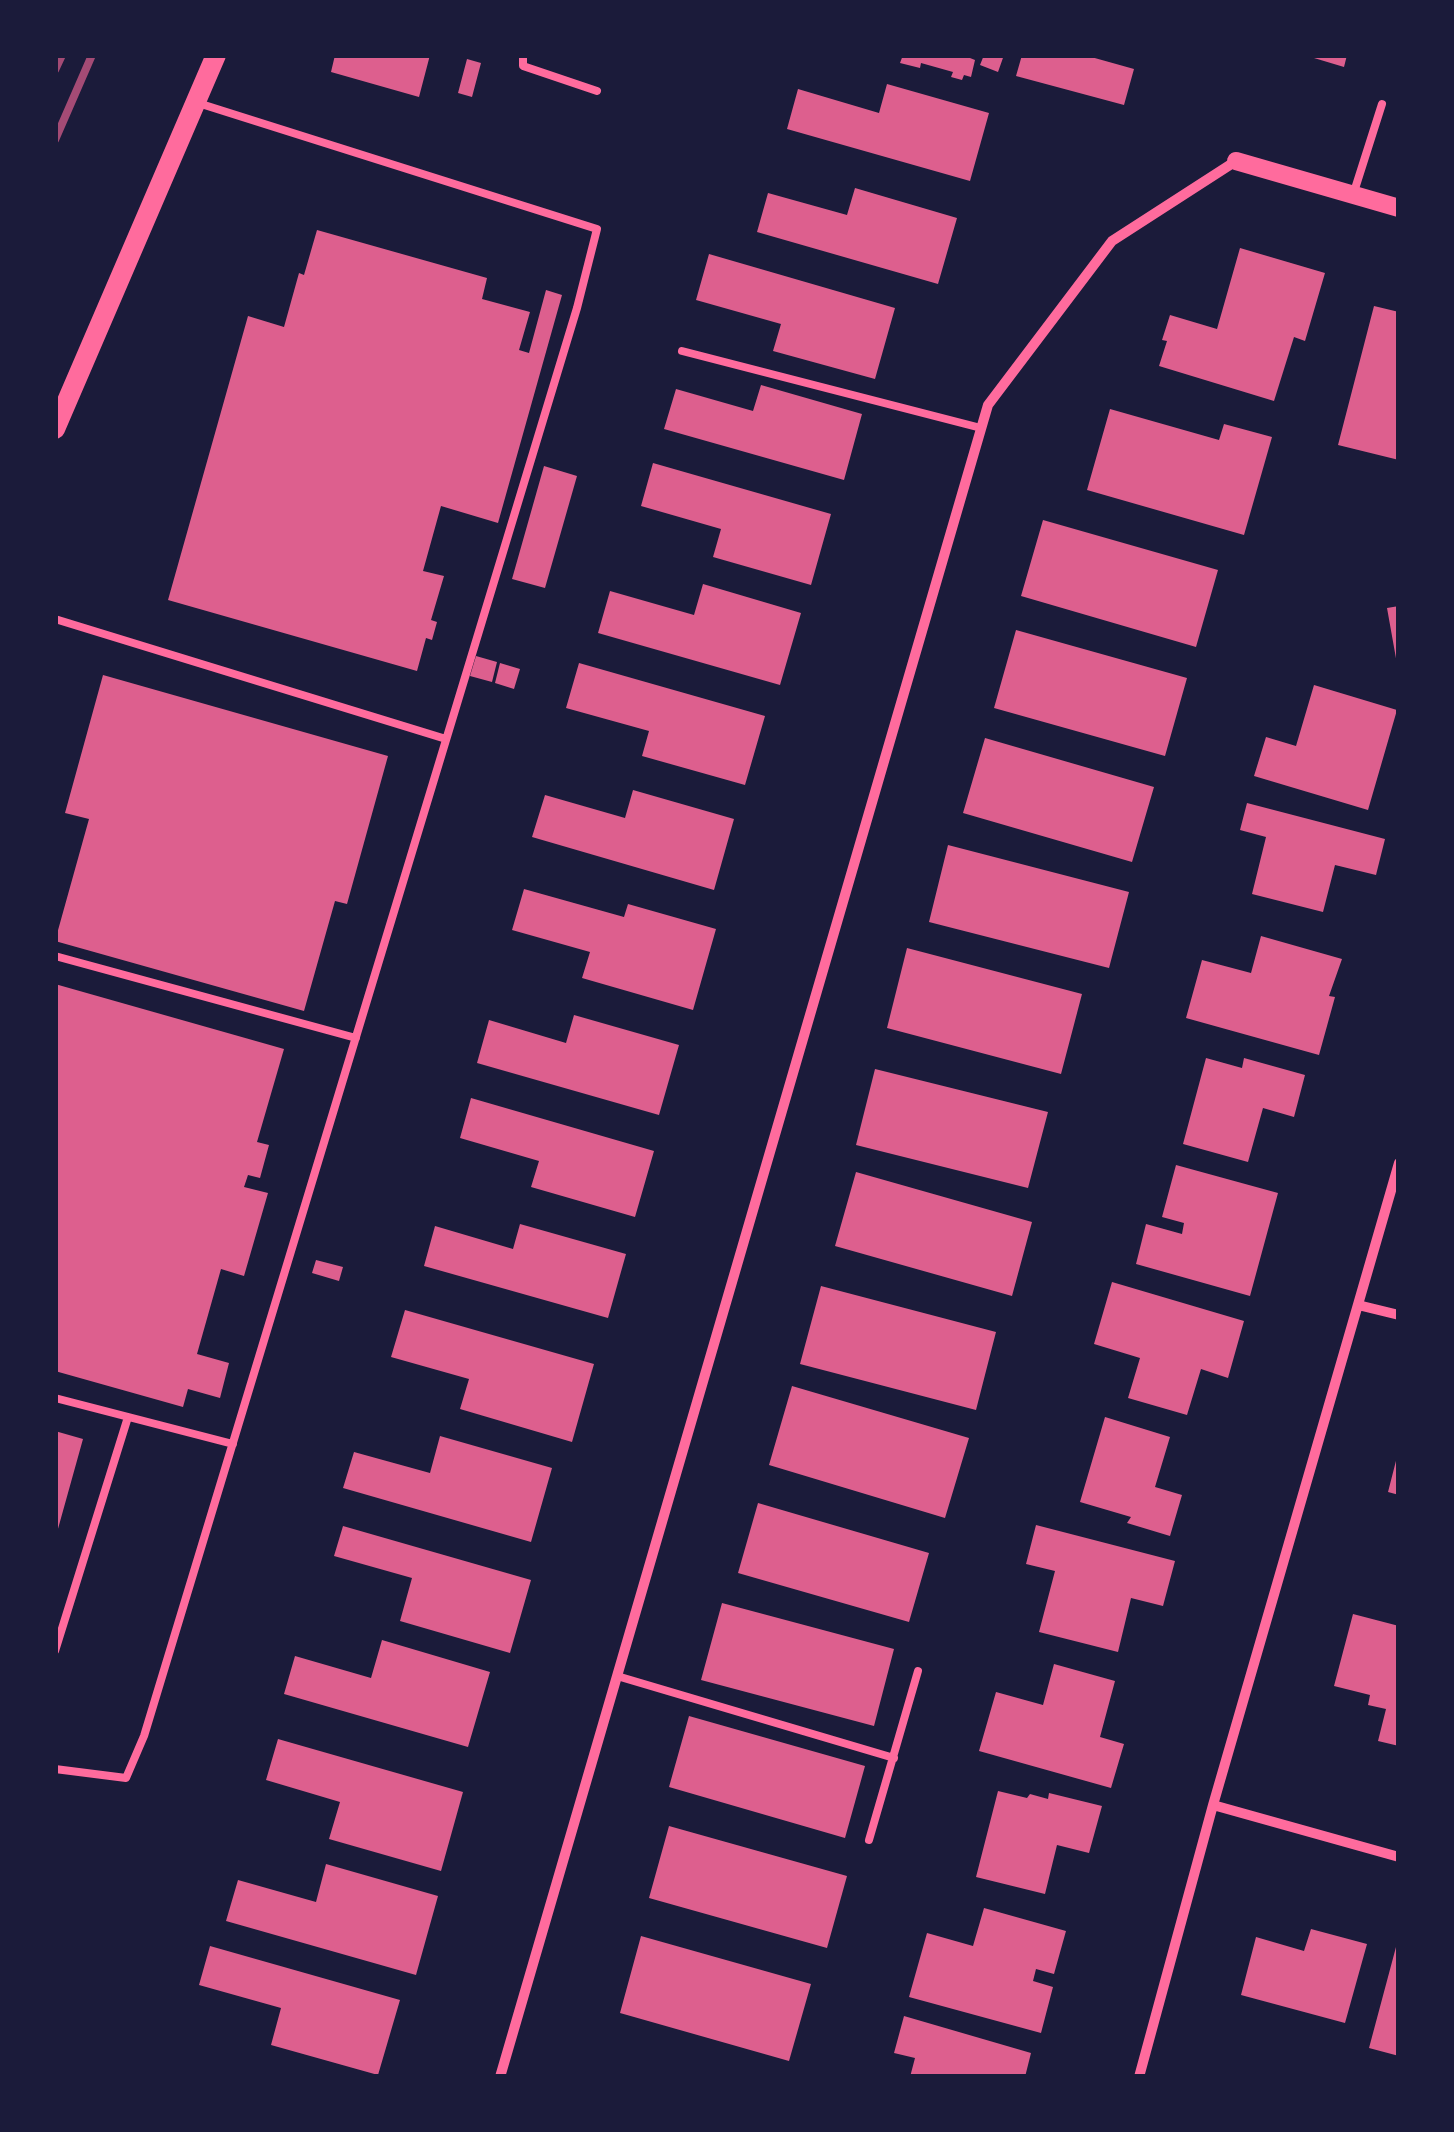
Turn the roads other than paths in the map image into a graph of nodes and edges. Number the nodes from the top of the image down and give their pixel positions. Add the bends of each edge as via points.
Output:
1 (216, 55) edge
2 (523, 55) edge
3 (597, 91) dead end
4 (195, 102) junction
5 (1382, 104) dead end
6 (1236, 162) joint
7 (1352, 196) junction
8 (1399, 208) edge
9 (682, 351) dead end
10 (981, 428) junction
11 (55, 429) edge
12 (55, 619) edge
13 (446, 738) junction
14 (55, 956) edge
15 (356, 1038) junction
16 (1399, 1163) edge
17 (1358, 1305) junction
18 (1399, 1315) edge
19 (55, 1398) edge
20 (128, 1416) junction
21 (233, 1444) junction
22 (55, 1651) edge
23 (918, 1671) dead end
24 (618, 1676) junction
25 (894, 1758) junction
26 (55, 1769) edge
27 (1213, 1805) junction
28 (868, 1840) dead end
29 (1399, 1857) edge
30 (502, 2076) edge
31 (1139, 2077) edge

1 - 4 main road
2 - 3 lane via 523,66
4 - 11 main road
4 - 13 lane via 597,228
5 - 7 lane
6 - 7 street
6 - 10 street via 1112,240 988,405
7 - 8 street
9 - 10 lane
10 - 24 street
12 - 13 lane
13 - 15 lane
14 - 15 lane
15 - 21 lane
16 - 17 street
17 - 18 street
17 - 27 street
19 - 20 lane
20 - 21 lane
20 - 22 lane
21 - 26 lane via 126,1778
23 - 25 lane
24 - 25 lane
24 - 30 street
25 - 28 lane
27 - 29 street
27 - 31 street

